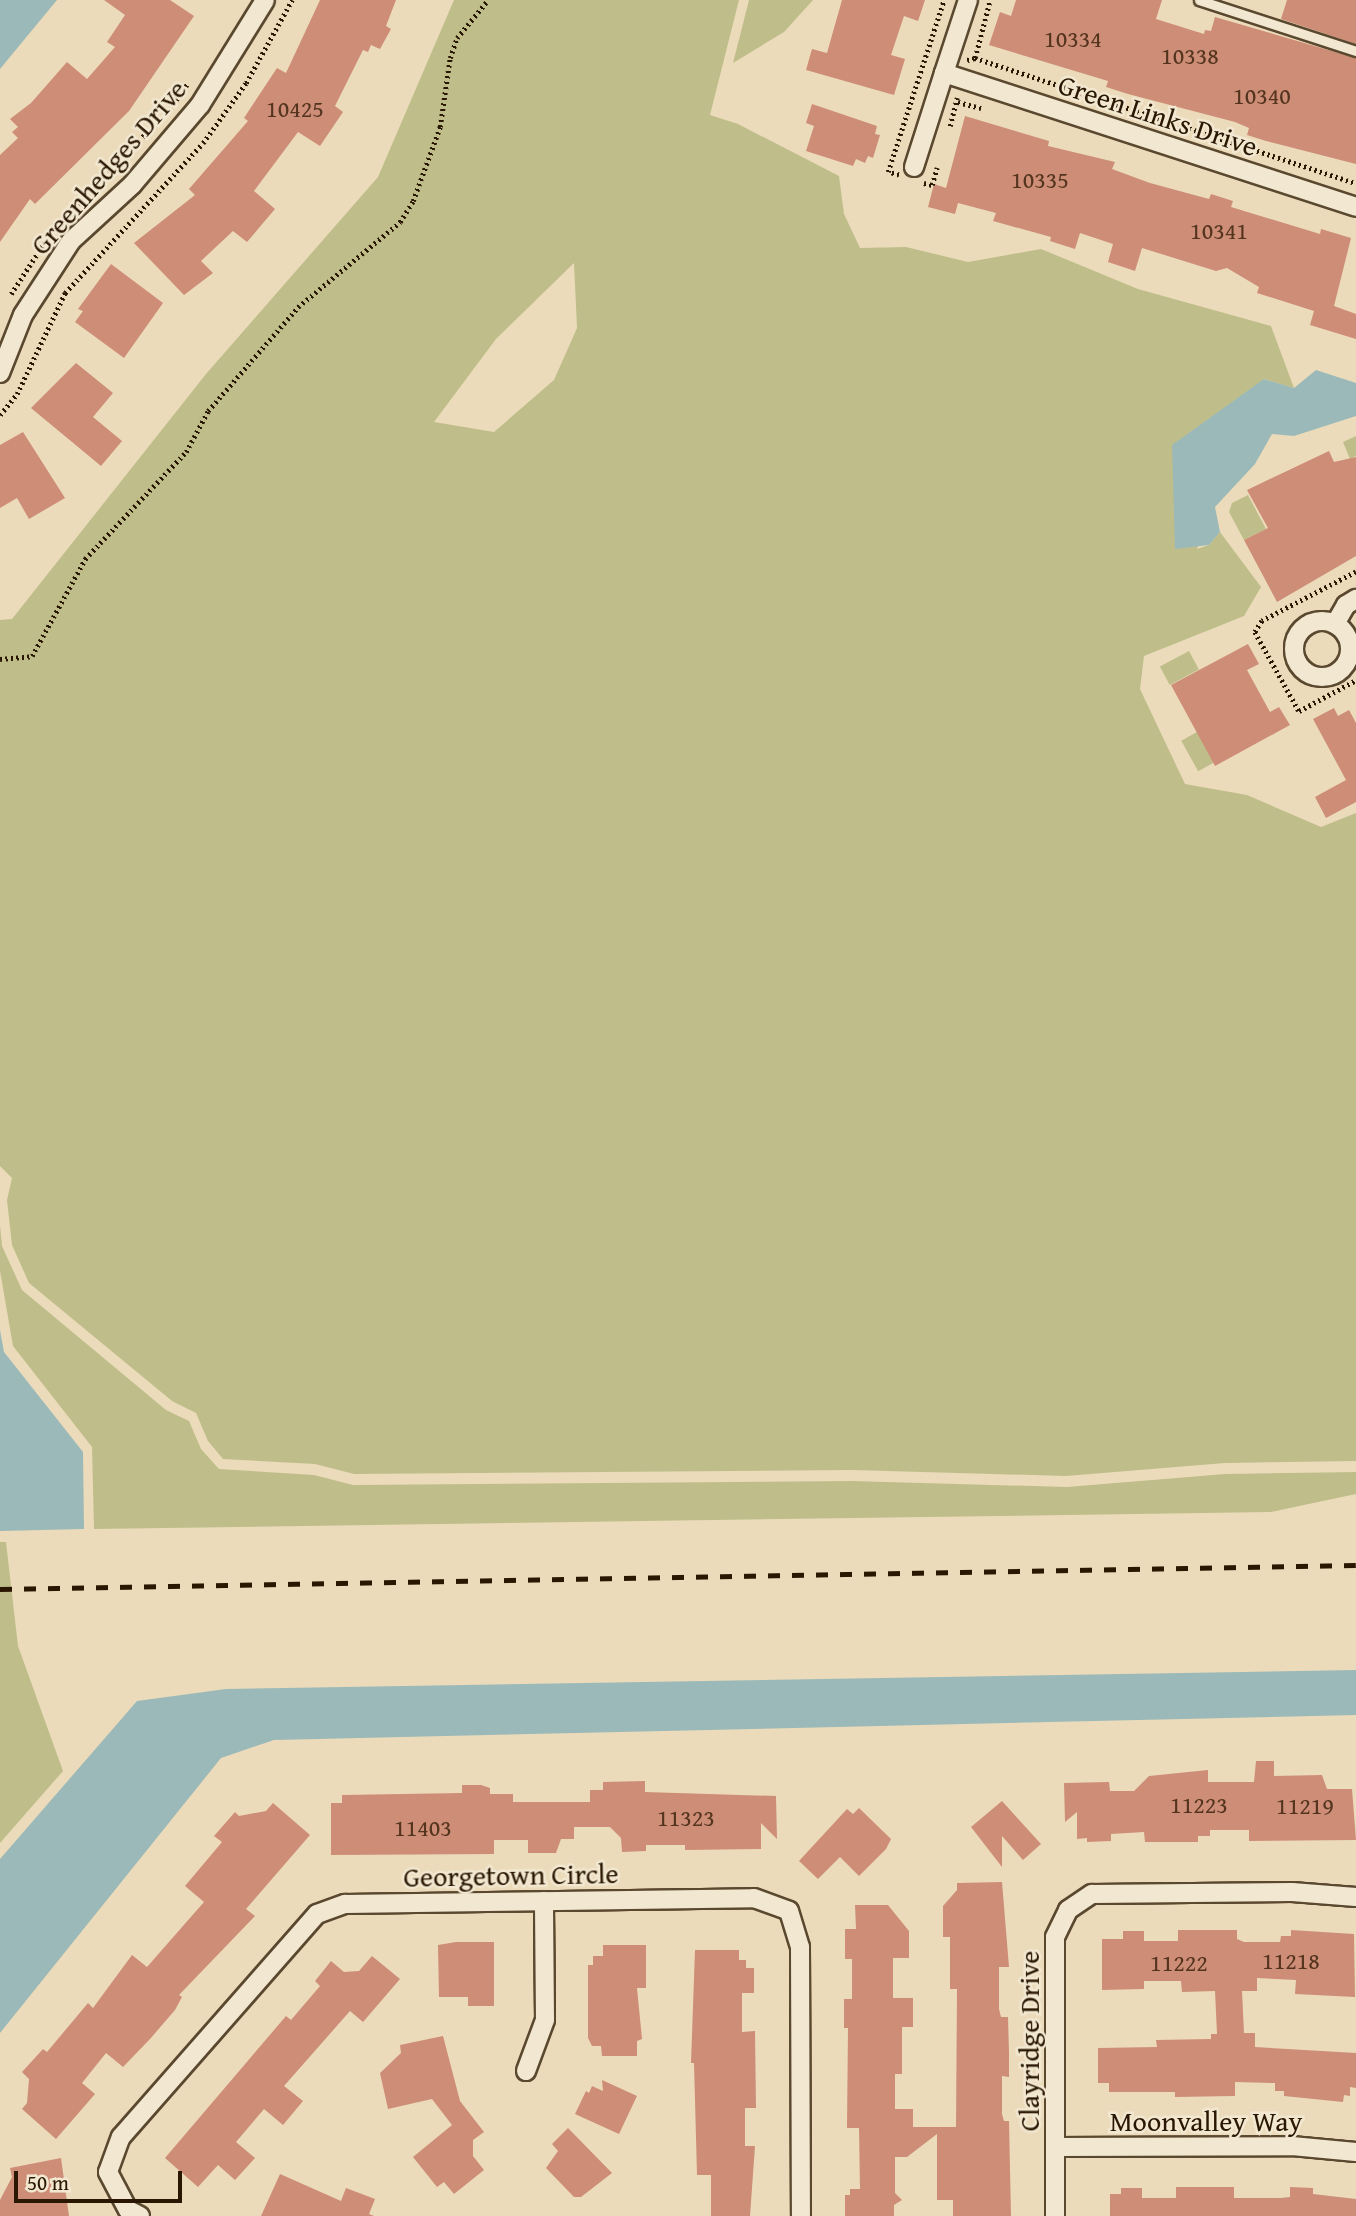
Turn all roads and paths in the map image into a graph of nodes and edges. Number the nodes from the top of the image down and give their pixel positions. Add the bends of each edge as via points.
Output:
1 (265, 0) edge
2 (292, 0) edge
3 (488, 0) edge
4 (968, 0) edge
5 (990, 0) edge
6 (1199, 0) edge
7 (1356, 51) edge
8 (975, 58) junction
9 (944, 73) junction
10 (192, 78) dead end
11 (961, 79) junction
12 (169, 108) dead end
13 (152, 128) dead end
14 (914, 166) dead end
15 (1356, 183) edge
16 (1356, 206) edge
17 (68, 214) dead end
18 (52, 232) dead end
19 (8, 298) dead end
20 (0, 373) edge
21 (0, 415) edge
22 (1356, 572) edge
23 (1356, 599) edge
24 (1335, 624) dead end
25 (0, 659) edge
26 (1356, 680) edge
27 (1356, 1897) edge
28 (544, 1901) junction
29 (526, 2071) dead end
30 (1055, 2147) junction
31 (1356, 2152) edge
32 (140, 2216) edge
33 (802, 2216) edge
34 (1055, 2216) edge

1 - 20 street, Greenhedges Drive via 200,105 132,185 71,241 23,315
2 - 21 path via 246,83 203,143 65,293 17,394
3 - 25 path via 457,37 440,127 413,201 400,222 298,307 208,411 186,452 85,559 32,656
4 - 9 street
5 - 8 path
6 - 7 lane
8 - 11 path via 967,60
8 - 15 path
9 - 11 street, Green Links Drive
9 - 14 street
10 - 12 path
11 - 16 street, Green Links Drive
13 - 17 path
18 - 19 path
22 - 26 path via 1262,621 1255,632 1299,711
23 - 24 street via 1346,605
27 - 30 street, Clayridge Drive via 1292,1892 1092,1895 1068,1910 1055,1937
28 - 29 street via 545,2020
28 - 32 street, Georgetown Circle via 345,1905 317,1914 121,2137 108,2172 128,2210
28 - 33 street, Georgetown Circle via 754,1898 789,1911 800,1947
30 - 31 street, Moonvalley Way via 1292,2146
30 - 34 street, Clayridge Drive

